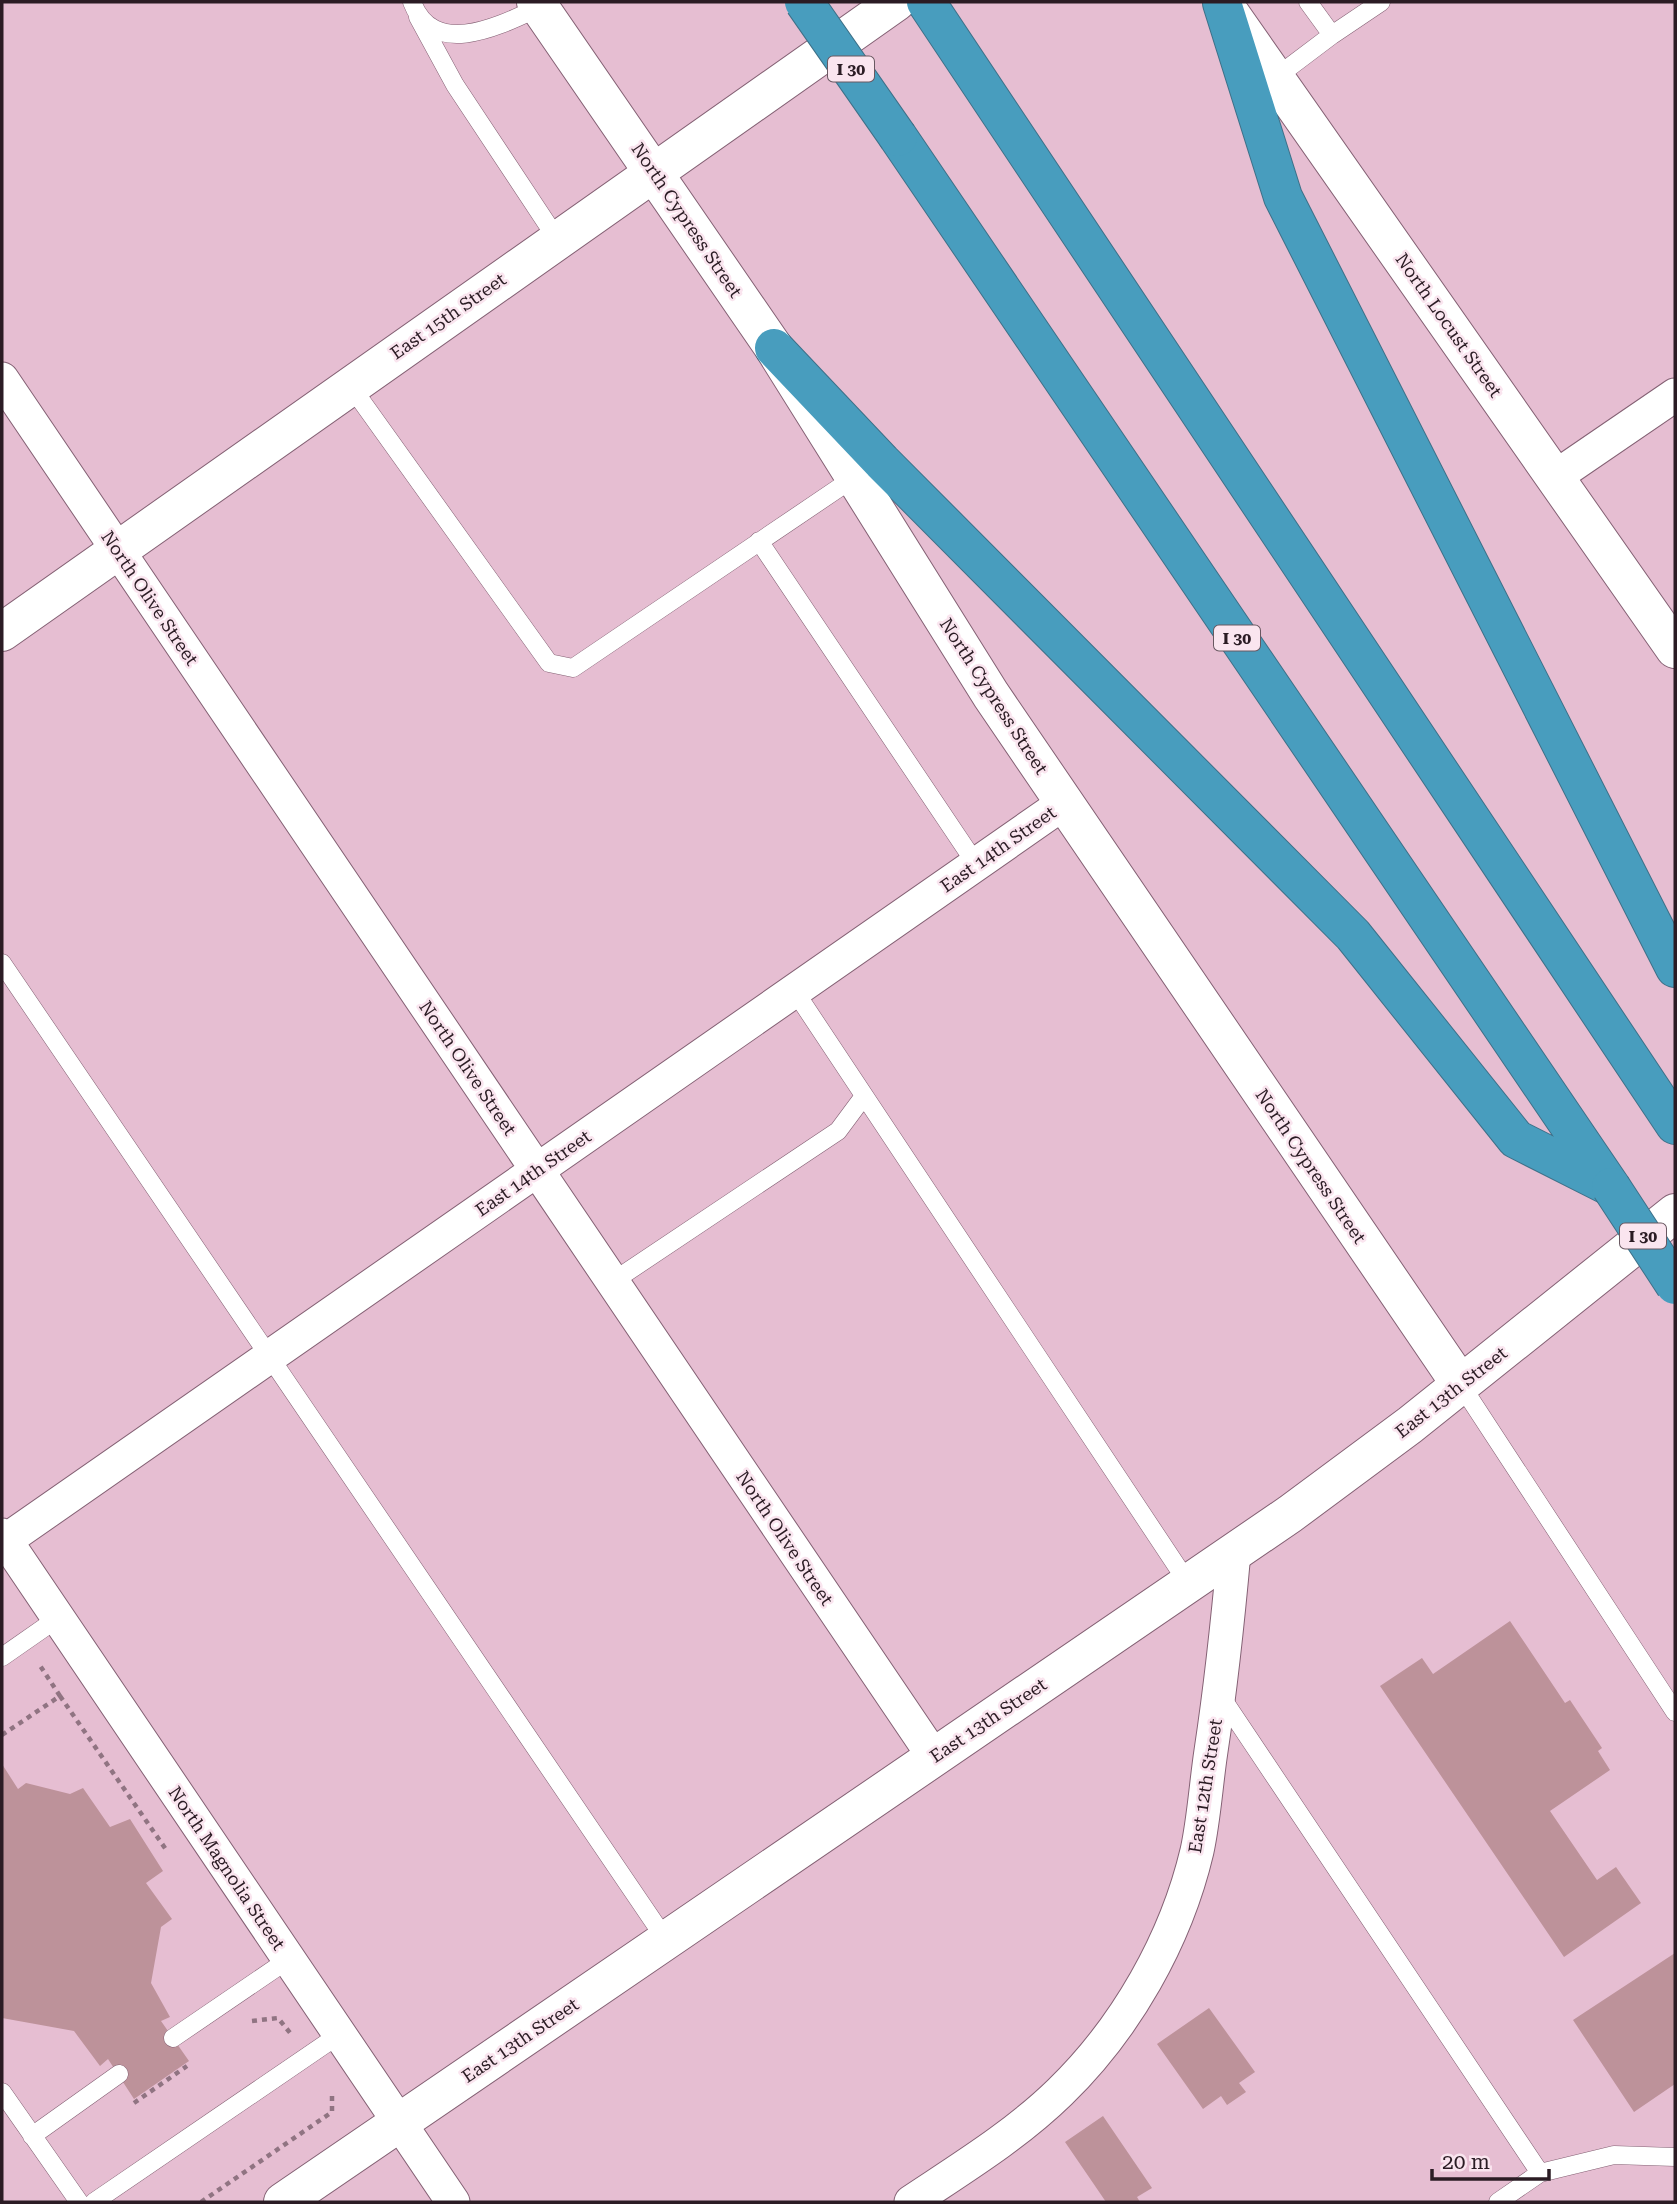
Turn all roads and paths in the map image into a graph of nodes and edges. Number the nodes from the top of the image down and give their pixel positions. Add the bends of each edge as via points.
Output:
1 (804, 2) edge
2 (895, 2) edge
3 (926, 2) edge
4 (1222, 2) edge
5 (1308, 2) edge
6 (1381, 2) edge
7 (538, 4) edge
8 (415, 10) edge
9 (1332, 35) junction
10 (1275, 78) junction
11 (654, 171) junction
12 (557, 239) junction
13 (774, 348) junction
14 (2, 379) edge
15 (350, 385) junction
16 (1675, 395) edge
17 (855, 477) junction
18 (1555, 477) junction
19 (759, 541) junction
20 (117, 549) junction
21 (2, 632) edge
22 (1675, 649) edge
23 (1064, 803) junction
24 (976, 864) junction
25 (2, 963) edge
26 (1675, 968) edge
27 (794, 990) junction
28 (864, 1096) junction
29 (1675, 1125) edge
30 (1564, 1148) junction
31 (537, 1170) junction
32 (1675, 1213) edge
33 (612, 1282) junction
34 (1675, 1285) edge
35 (269, 1357) junction
36 (1461, 1385) junction
37 (3, 1539) edge
38 (1234, 1552) junction
39 (1188, 1583) junction
40 (58, 1618) junction
41 (24, 1641) junction
42 (2, 1657) edge
43 (1220, 1695) junction
44 (60, 1696) junction
45 (1675, 1712) edge
46 (2, 1735) edge
47 (934, 1757) junction
48 (176, 1863) dead end
49 (666, 1940) junction
50 (289, 1959) junction
51 (340, 2034) junction
52 (173, 2038) dead end
53 (118, 2074) dead end
54 (2, 2092) edge
55 (400, 2123) junction
56 (32, 2136) junction
57 (1675, 2157) edge
58 (1540, 2173) junction
59 (79, 2202) edge
60 (94, 2202) edge
61 (283, 2202) edge
62 (453, 2202) edge
63 (911, 2202) edge
64 (1498, 2202) edge

1 - 30 highway, I 30, bridge via 898,137
2 - 11 main road, East 15th Street
3 - 29 highway
4 - 10 main road, North Locust Street
4 - 26 highway via 1283,197
5 - 9 lane
6 - 9 lane
7 - 8 lane via 493,29 467,35 440,31
7 - 11 main road, North Cypress Street
8 - 12 lane via 455,85
9 - 10 lane
10 - 18 main road, North Locust Street
11 - 12 main road, East 15th Street
11 - 13 main road, North Cypress Street
12 - 15 main road, East 15th Street
13 - 17 main road, North Cypress Street
13 - 30 highway via 1353,935 1516,1139
14 - 20 street, North Olive Street
15 - 19 lane via 549,663 573,668
15 - 20 main road, East 15th Street
16 - 18 street
17 - 19 lane
17 - 23 main road, North Cypress Street via 990,695
18 - 22 main road, North Locust Street
19 - 24 lane
20 - 21 main road, East 15th Street
20 - 31 street, North Olive Street
23 - 24 street, East 14th Street
23 - 36 main road, North Cypress Street
24 - 27 street, East 14th Street
25 - 35 lane
27 - 28 lane
27 - 31 street, East 14th Street
28 - 33 lane via 838,1131
28 - 39 lane
30 - 34 highway, I 30, bridge via 1611,1187
31 - 33 street, North Olive Street
31 - 35 street, East 14th Street
32 - 36 main road, East 13th Street
33 - 47 street, North Olive Street
35 - 37 street, East 14th Street
35 - 49 lane
36 - 38 main road, East 13th Street
36 - 45 lane
37 - 40 street, North Magnolia Street
38 - 39 main road, East 13th Street
38 - 43 street, East 12th Street
39 - 47 main road, East 13th Street
40 - 41 lane
40 - 50 street, North Magnolia Street
41 - 42 lane
41 - 44 path
43 - 58 lane
43 - 63 street, East 12th Street via 1197,1850 1154,1965 1121,2019 1060,2093 1012,2133
44 - 46 path
44 - 48 path
47 - 49 main road, East 13th Street
49 - 55 main road, East 13th Street
50 - 51 street, North Magnolia Street
50 - 52 lane
51 - 55 street, North Magnolia Street
51 - 60 lane
53 - 56 lane
54 - 56 lane
55 - 61 main road, East 13th Street
55 - 62 street, North Magnolia Street
56 - 59 lane
57 - 58 lane via 1614,2155
58 - 64 lane

